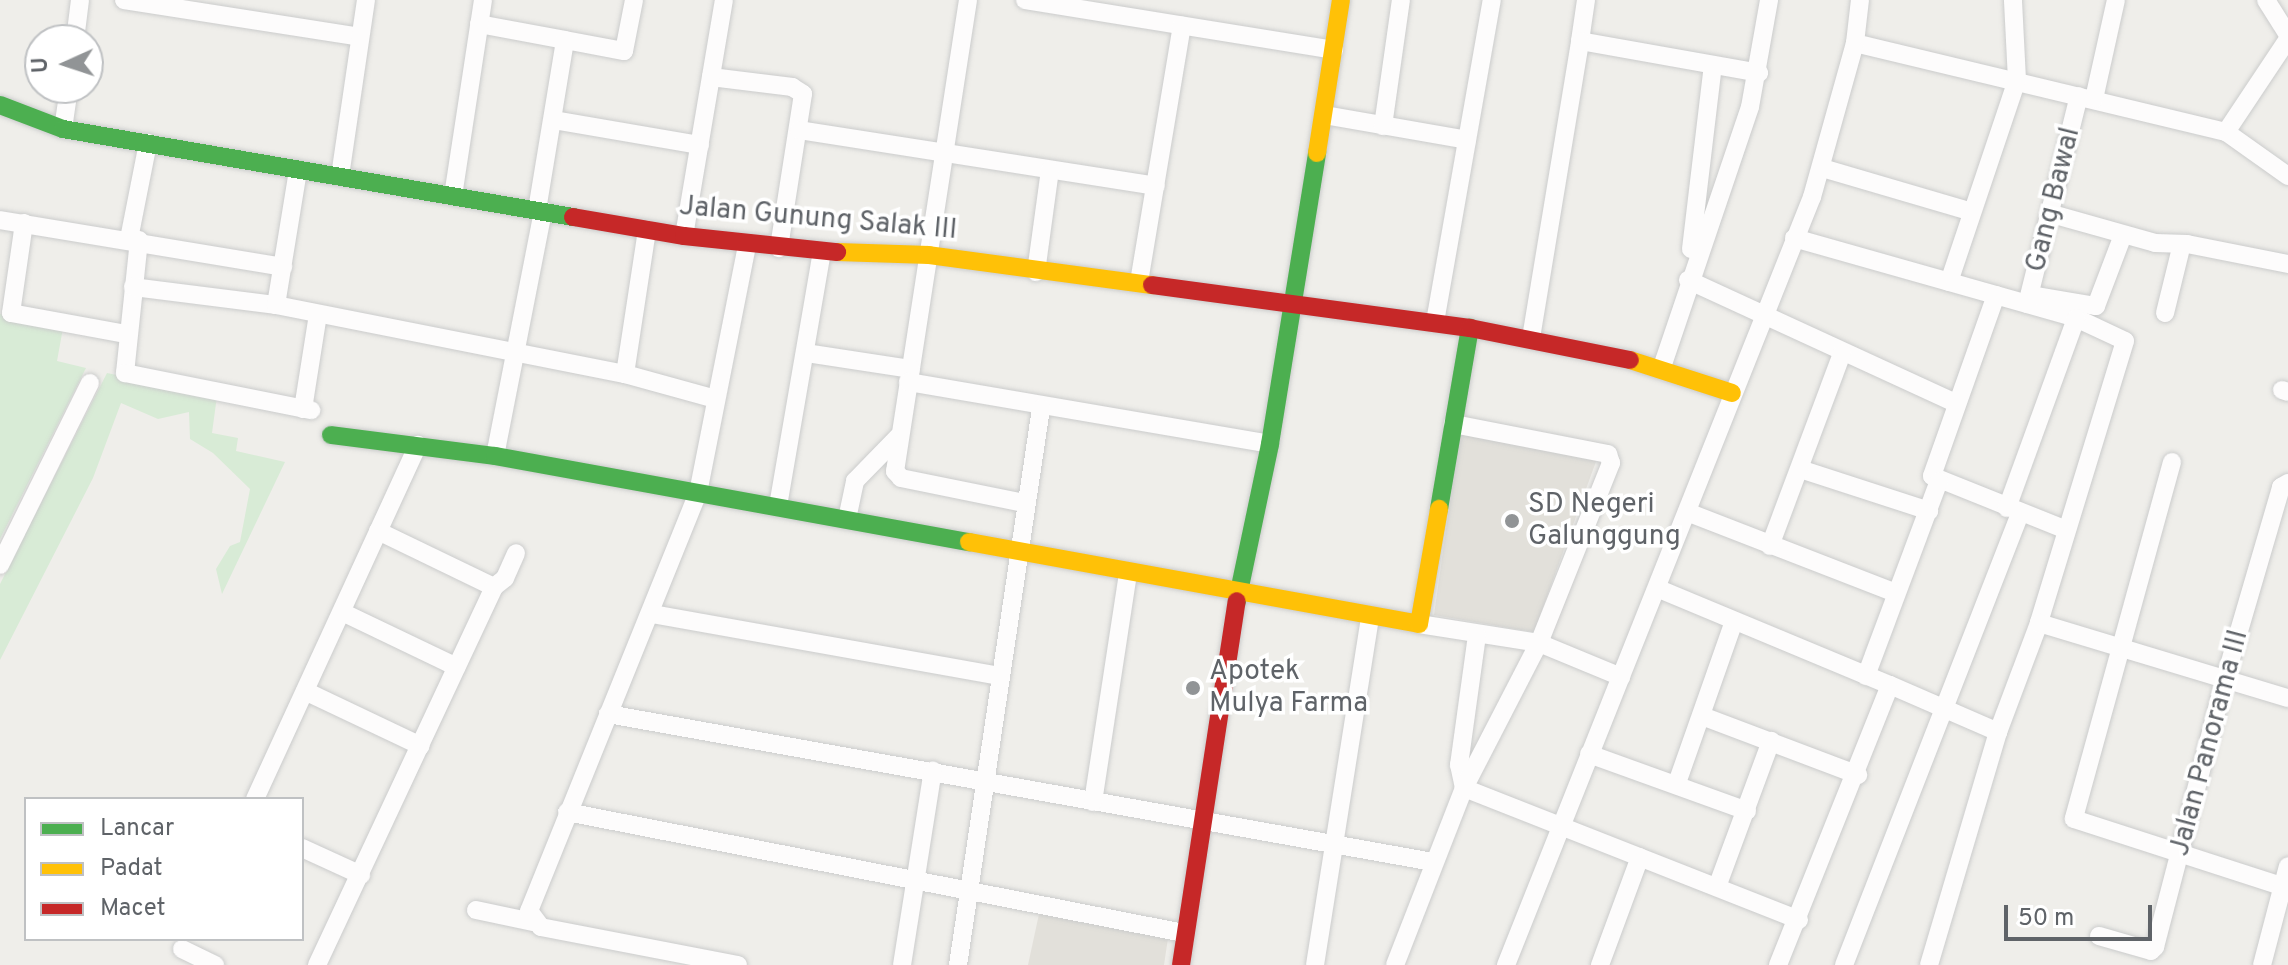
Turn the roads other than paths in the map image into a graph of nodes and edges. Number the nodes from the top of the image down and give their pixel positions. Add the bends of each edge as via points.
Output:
1 (80, 0) edge
2 (124, 0) edge
3 (366, 0) edge
4 (483, 0) edge
5 (634, 0) edge
6 (724, 0) edge
7 (968, 0) edge
8 (1025, 0) edge
9 (1341, 0) edge
10 (1401, 0) edge
11 (1492, 0) edge
12 (1586, 0) edge
13 (1769, 0) edge
14 (1860, 0) edge
15 (2013, 0) edge
16 (2116, 0) edge
17 (2266, 0) edge
18 (1100, 7) edge
19 (77, 24) edge
20 (479, 24) junction
21 (1182, 26) junction
22 (360, 37) junction
23 (2288, 37) edge
24 (565, 40) junction
25 (1580, 41) junction
26 (1855, 43) junction
27 (1334, 50) junction
28 (1713, 65) junction
29 (1759, 73) junction
30 (711, 77) junction
31 (2017, 80) junction
32 (2086, 98) junction
33 (67, 104) edge
34 (0, 105) edge
35 (1324, 115) junction
36 (553, 120) junction
37 (1383, 126) junction
38 (63, 129) junction
39 (799, 130) junction
40 (2226, 132) junction
41 (1467, 140) junction
42 (148, 143) junction
43 (700, 145) junction
44 (943, 152) junction
45 (1822, 168) junction
46 (298, 170) junction
47 (1050, 170) junction
48 (340, 176) junction
49 (2288, 176) edge
50 (1156, 186) junction
51 (453, 196) junction
52 (540, 211) junction
53 (1972, 212) junction
54 (2052, 214) junction
55 (0, 220) edge
56 (24, 223) junction
57 (647, 230) junction
58 (2123, 235) junction
59 (684, 236) junction
60 (1794, 238) junction
61 (134, 240) junction
62 (2182, 244) junction
63 (747, 245) junction
64 (779, 248) junction
65 (822, 252) junction
66 (929, 255) junction
67 (2288, 263) edge
68 (283, 267) junction
69 (1036, 272) junction
70 (1688, 280) junction
71 (1139, 282) junction
72 (1949, 282) junction
73 (133, 287) junction
74 (1996, 295) junction
75 (2028, 300) junction
76 (1293, 304) junction
77 (276, 305) junction
78 (2165, 313) dead end
79 (318, 314) junction
80 (2076, 318) junction
81 (1765, 319) junction
82 (1435, 322) junction
83 (1470, 328) junction
84 (125, 334) junction
85 (1531, 338) junction
86 (806, 353) junction
87 (1842, 353) junction
88 (514, 356) junction
89 (1662, 367) junction
90 (625, 374) junction
91 (909, 376) junction
92 (90, 383) dead end
93 (1732, 393) junction
94 (716, 399) junction
95 (1956, 403) junction
96 (1041, 408) junction
97 (1453, 424) junction
98 (900, 434) junction
99 (331, 435) dead end
100 (1270, 444) junction
101 (418, 445) junction
102 (495, 456) junction
103 (2172, 462) dead end
104 (1800, 469) junction
105 (1939, 481) junction
106 (2286, 483) edge
107 (698, 493) junction
108 (1024, 503) junction
109 (778, 506) junction
110 (2014, 510) junction
111 (1929, 511) junction
112 (1687, 512) junction
113 (847, 519) junction
114 (2066, 530) junction
115 (378, 531) junction
116 (1770, 546) junction
117 (1016, 552) junction
118 (516, 553) dead end
119 (0, 565) edge
120 (1128, 572) junction
121 (494, 587) junction
122 (1659, 589) junction
123 (1896, 593) junction
124 (1238, 594) junction
125 (342, 612) junction
126 (652, 614) junction
127 (1370, 616) junction
128 (1734, 621) junction
129 (2039, 623) junction
130 (1419, 624) junction
131 (1477, 635) junction
132 (1539, 643) junction
133 (2122, 647) junction
134 (457, 667) junction
135 (999, 676) junction
136 (1866, 676) junction
137 (1621, 677) junction
138 (2225, 679) junction
139 (1890, 685) junction
140 (305, 691) junction
141 (2288, 698) edge
142 (1946, 706) junction
143 (608, 714) junction
144 (1702, 716) junction
145 (1998, 732) junction
146 (1771, 741) junction
147 (421, 746) junction
148 (1589, 754) junction
149 (933, 770) junction
150 (1858, 775) junction
151 (984, 781) junction
152 (1677, 783) junction
153 (1464, 788) junction
154 (256, 797) edge
155 (1093, 802) junction
156 (1747, 811) junction
157 (567, 812) junction
158 (1202, 823) junction
159 (1558, 825) junction
160 (1334, 845) junction
161 (304, 849) edge
162 (2180, 854) junction
163 (1640, 857) junction
164 (1433, 862) junction
165 (2288, 866) edge
166 (361, 875) junction
167 (912, 880) junction
168 (2282, 886) junction
169 (1717, 887) junction
170 (971, 891) junction
171 (476, 910) dead end
172 (1799, 920) junction
173 (533, 922) junction
174 (1184, 933) junction
175 (2099, 936) dead end
176 (181, 951) edge
177 (215, 965) edge
178 (317, 965) edge
179 (738, 965) edge
180 (902, 965) edge
181 (958, 965) edge
182 (1181, 965) edge
183 (1315, 965) edge
184 (1395, 965) edge
185 (1506, 965) edge
186 (1600, 965) edge
187 (1778, 965) edge
188 (1844, 965) edge
189 (1929, 965) edge
190 (2262, 965) edge

1 - 19 street
2 - 22 street
3 - 22 street
4 - 20 street
5 - 24 street via 624,51
6 - 30 street
7 - 44 street
8 - 18 street
9 - 27 street
10 - 37 street
11 - 41 street
12 - 25 street
13 - 29 street
14 - 26 street
15 - 31 street
16 - 32 street, Gang Bawal
17 - 23 street
18 - 21 street
20 - 24 street
20 - 51 street
21 - 27 street
21 - 50 street
22 - 48 street
23 - 40 street
24 - 36 street
25 - 28 street
25 - 85 street
26 - 31 street
26 - 45 street
27 - 35 street
28 - 29 street
28 - 70 street
29 - 70 street
30 - 39 street via 800,90 804,98
30 - 43 street
31 - 32 street
31 - 53 street
32 - 40 street
32 - 54 street, Gang Bawal
33 - 38 street
34 - 38 street, Jalan Gunung Salak III
35 - 37 street
35 - 76 street
36 - 43 street
36 - 52 street
37 - 41 street
38 - 42 street, Jalan Gunung Salak III
39 - 44 street
39 - 64 street
40 - 49 street
41 - 82 street
42 - 46 street, Jalan Gunung Salak III
42 - 61 street
43 - 59 street
44 - 47 street
44 - 66 street
45 - 53 street
45 - 60 street
46 - 48 street, Jalan Gunung Salak III
46 - 68 street
47 - 50 street
47 - 69 street
48 - 51 street, Jalan Gunung Salak III
50 - 71 street
51 - 52 street, Jalan Gunung Salak III
52 - 57 street, Jalan Gunung Salak III
52 - 88 street
53 - 72 street
54 - 58 street
54 - 75 street, Gang Bawal
55 - 56 street
56 - 61 street
56 - 84 street via 11,313
57 - 59 street, Jalan Gunung Salak III
57 - 90 street
58 - 62 street
58 - 75 street via 2096,306
59 - 63 street, Jalan Gunung Salak III
60 - 72 street
60 - 81 street
61 - 68 street
61 - 73 street
62 - 67 street
62 - 78 street
63 - 64 street, Jalan Gunung Salak III
63 - 94 street
64 - 65 street, Jalan Gunung Salak III
65 - 66 street, Jalan Gunung Salak III
65 - 86 street
66 - 69 street, Jalan Gunung Salak III
66 - 91 street
68 - 77 street
69 - 71 street, Jalan Gunung Salak III
70 - 81 street
70 - 89 street
71 - 76 street, Jalan Gunung Salak III
72 - 74 street
73 - 77 street
73 - 84 street
74 - 75 street
74 - 95 street
75 - 80 street
76 - 82 street, Jalan Gunung Salak III
76 - 100 street
77 - 79 street
79 - 84 street via 307,410 125,373
79 - 88 street
80 - 110 street
80 - 114 street via 2125,341
81 - 87 street
81 - 93 street
82 - 83 street, Jalan Gunung Salak III
83 - 85 street, Jalan Gunung Salak III
83 - 97 street
85 - 89 street, Jalan Gunung Salak III
86 - 91 street
86 - 109 street
87 - 95 street
87 - 104 street
88 - 90 street
88 - 102 street
89 - 93 street, Jalan Gunung Salak III
90 - 94 street
91 - 96 street
91 - 98 street
92 - 119 street
93 - 112 street
94 - 107 street
95 - 105 street via 1931,472
96 - 100 street
96 - 108 street
97 - 130 street
97 - 132 street via 1535,438 1611,459
98 - 108 street via 895,471 901,478
98 - 113 street via 855,481
99 - 101 street
100 - 124 street
101 - 102 street
101 - 115 street
102 - 107 street
103 - 133 street
104 - 111 street
104 - 116 street
105 - 110 street
105 - 111 street
106 - 138 street, Jalan Panorama III
107 - 109 street
107 - 126 street
108 - 117 street
109 - 113 street
110 - 114 street
110 - 142 street
111 - 123 street
112 - 116 street
112 - 122 street
113 - 117 street
114 - 129 street
115 - 121 street
115 - 125 street
116 - 123 street
117 - 120 street
117 - 135 street
118 - 121 street via 505,578
120 - 124 street
120 - 155 street
121 - 134 street
122 - 128 street
122 - 137 street
123 - 136 street
124 - 127 street
124 - 158 street
125 - 134 street
125 - 140 street
126 - 135 street
126 - 143 street
127 - 130 street
127 - 160 street
128 - 136 street
128 - 144 street
129 - 133 street
129 - 145 street
130 - 131 street
131 - 132 street
131 - 153 street via 1459,765
132 - 137 street
132 - 153 street
133 - 138 street
133 - 162 street via 2074,819
134 - 147 street
135 - 151 street
136 - 139 street
137 - 148 street
138 - 141 street
138 - 162 street, Jalan Panorama III
139 - 142 street
139 - 150 street
140 - 147 street
140 - 154 street
142 - 145 street
142 - 188 street
143 - 149 street
143 - 157 street
144 - 146 street
144 - 152 street
145 - 189 street
146 - 150 street
146 - 156 street
147 - 166 street
148 - 152 street
148 - 159 street
149 - 151 street
149 - 167 street
150 - 172 street
151 - 155 street
151 - 170 street
152 - 156 street
153 - 159 street
153 - 164 street
155 - 158 street
156 - 169 street
157 - 167 street
157 - 173 street via 529,911
158 - 160 street
158 - 174 street
159 - 163 street
159 - 185 street
160 - 164 street
160 - 183 street
161 - 166 street
162 - 168 street
162 - 175 street, Jalan Panorama III via 2154,950
163 - 169 street
163 - 186 street
164 - 184 street
165 - 168 street
166 - 178 street
167 - 170 street
167 - 180 street
168 - 190 street
169 - 172 street
170 - 174 street
170 - 181 street
171 - 173 street
172 - 187 street
173 - 179 street
174 - 182 street
176 - 177 street

